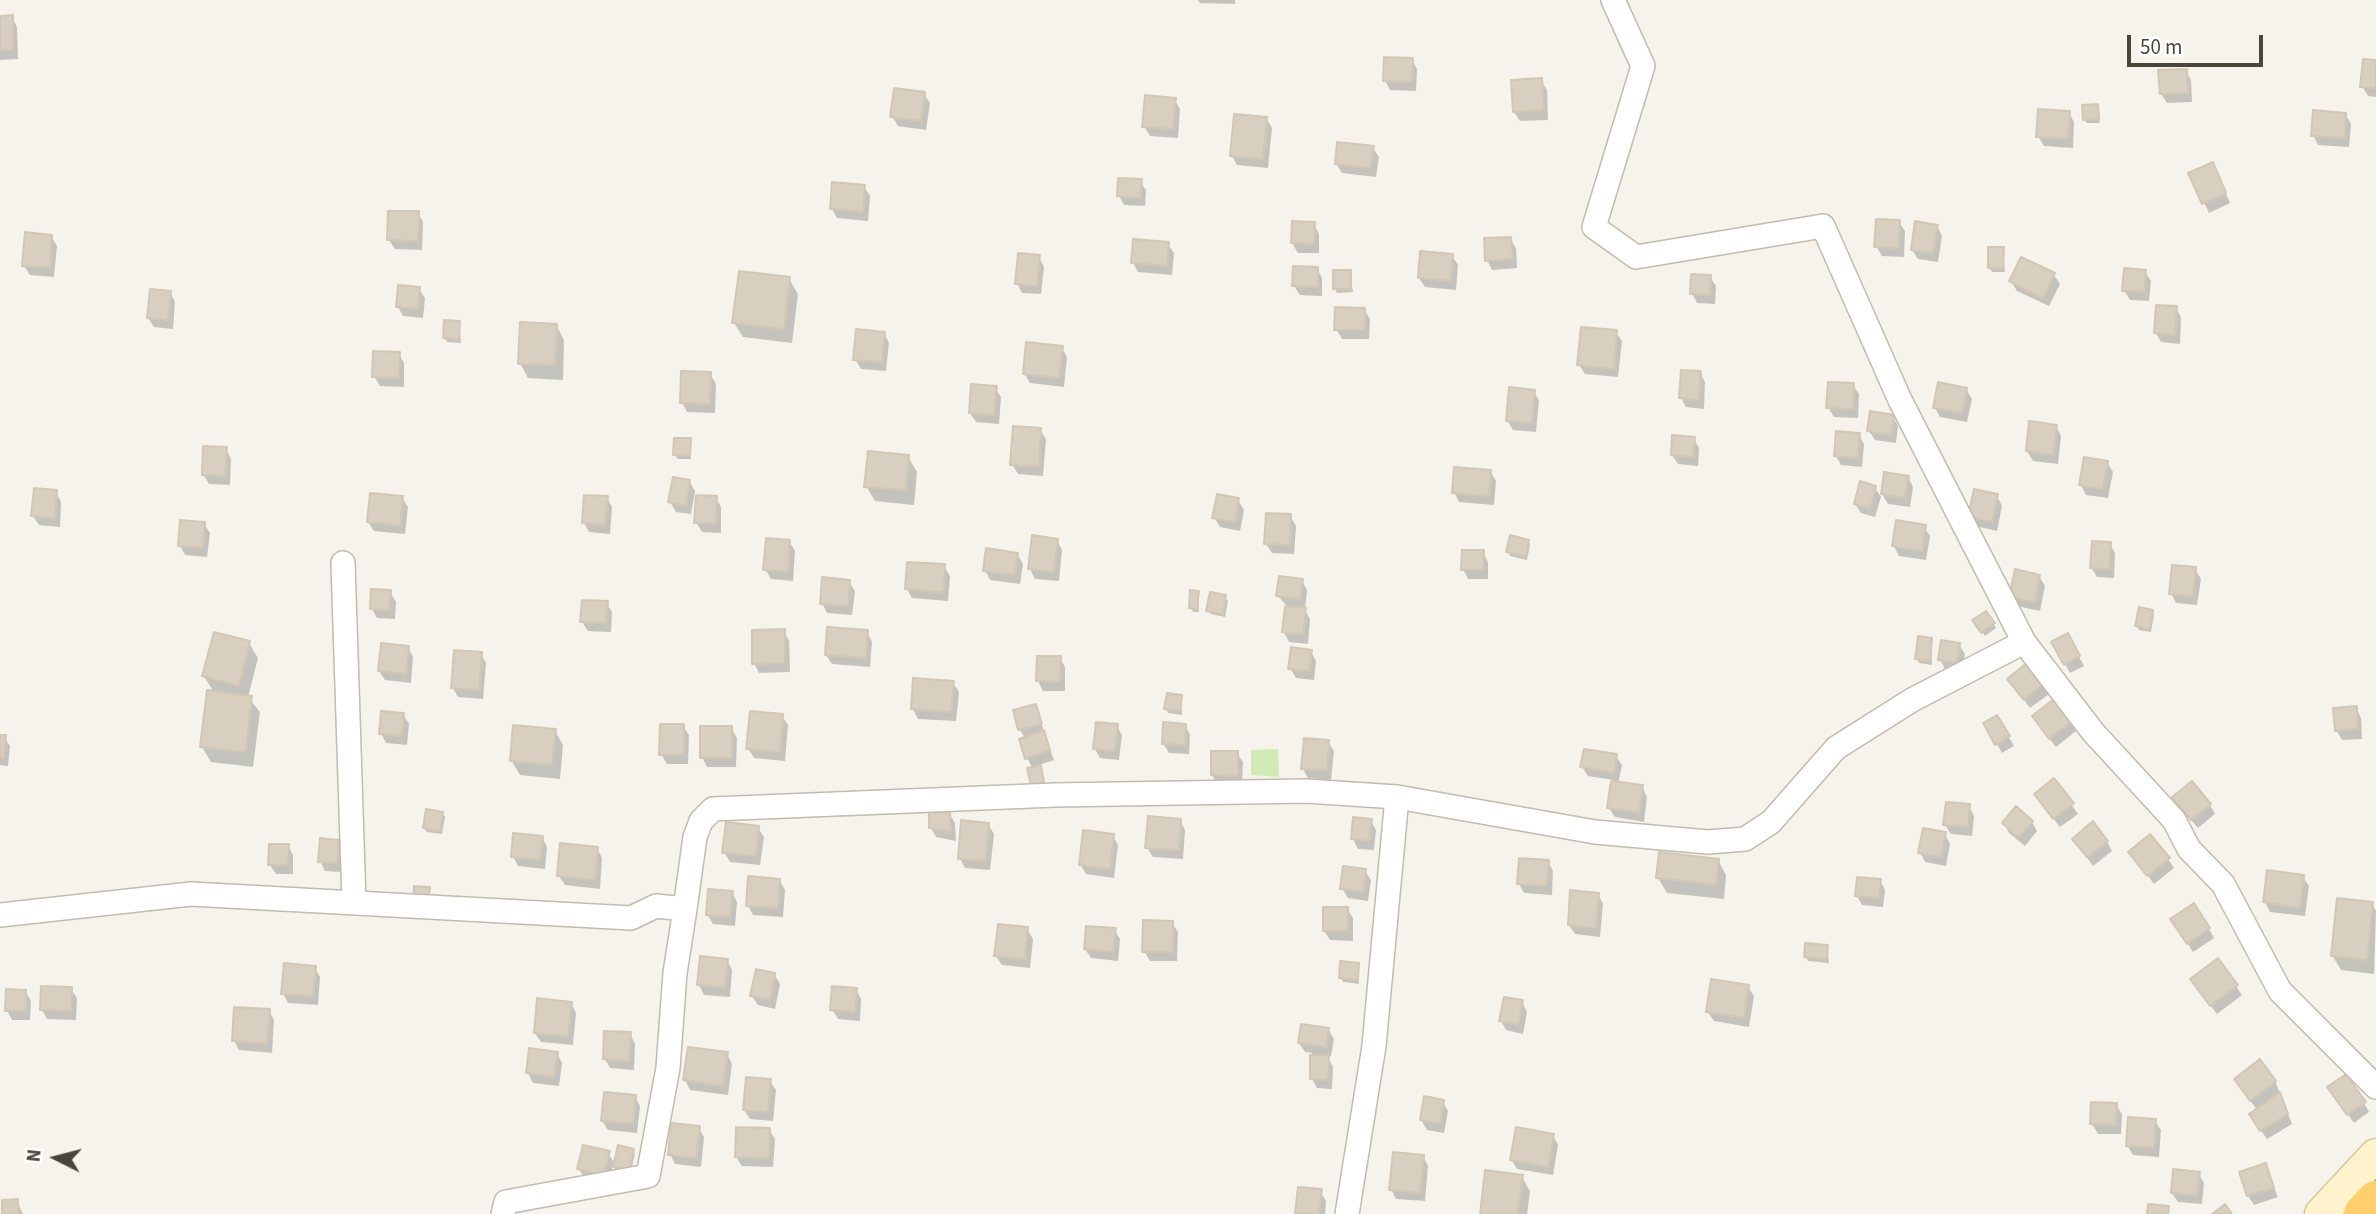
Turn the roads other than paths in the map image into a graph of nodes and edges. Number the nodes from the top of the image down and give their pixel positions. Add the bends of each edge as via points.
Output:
1 (1613, 0) edge
2 (342, 563) dead end
3 (2024, 642) junction
4 (1397, 797) junction
5 (354, 902) junction
6 (685, 909) junction
7 (0, 915) edge
8 (2376, 1087) edge
9 (2376, 1155) edge
10 (2376, 1200) edge
11 (503, 1214) edge
12 (1348, 1214) edge
13 (2321, 1214) edge
14 (2363, 1214) edge

1 - 3 street via 1643,66 1594,227 1636,257 1823,226 1900,400
2 - 5 street
3 - 4 street via 1912,700 1836,748 1771,821 1745,839 1708,842 1595,832
3 - 8 street via 2094,732 2175,820 2189,849 2223,884 2280,991
4 - 6 street via 1307,791 1069,795 713,809 701,821 695,837
4 - 12 street via 1374,1046
5 - 6 street via 631,918 656,906
5 - 7 street via 191,894
6 - 11 street via 668,1069 648,1176 506,1202
9 - 13 street
10 - 14 highway

